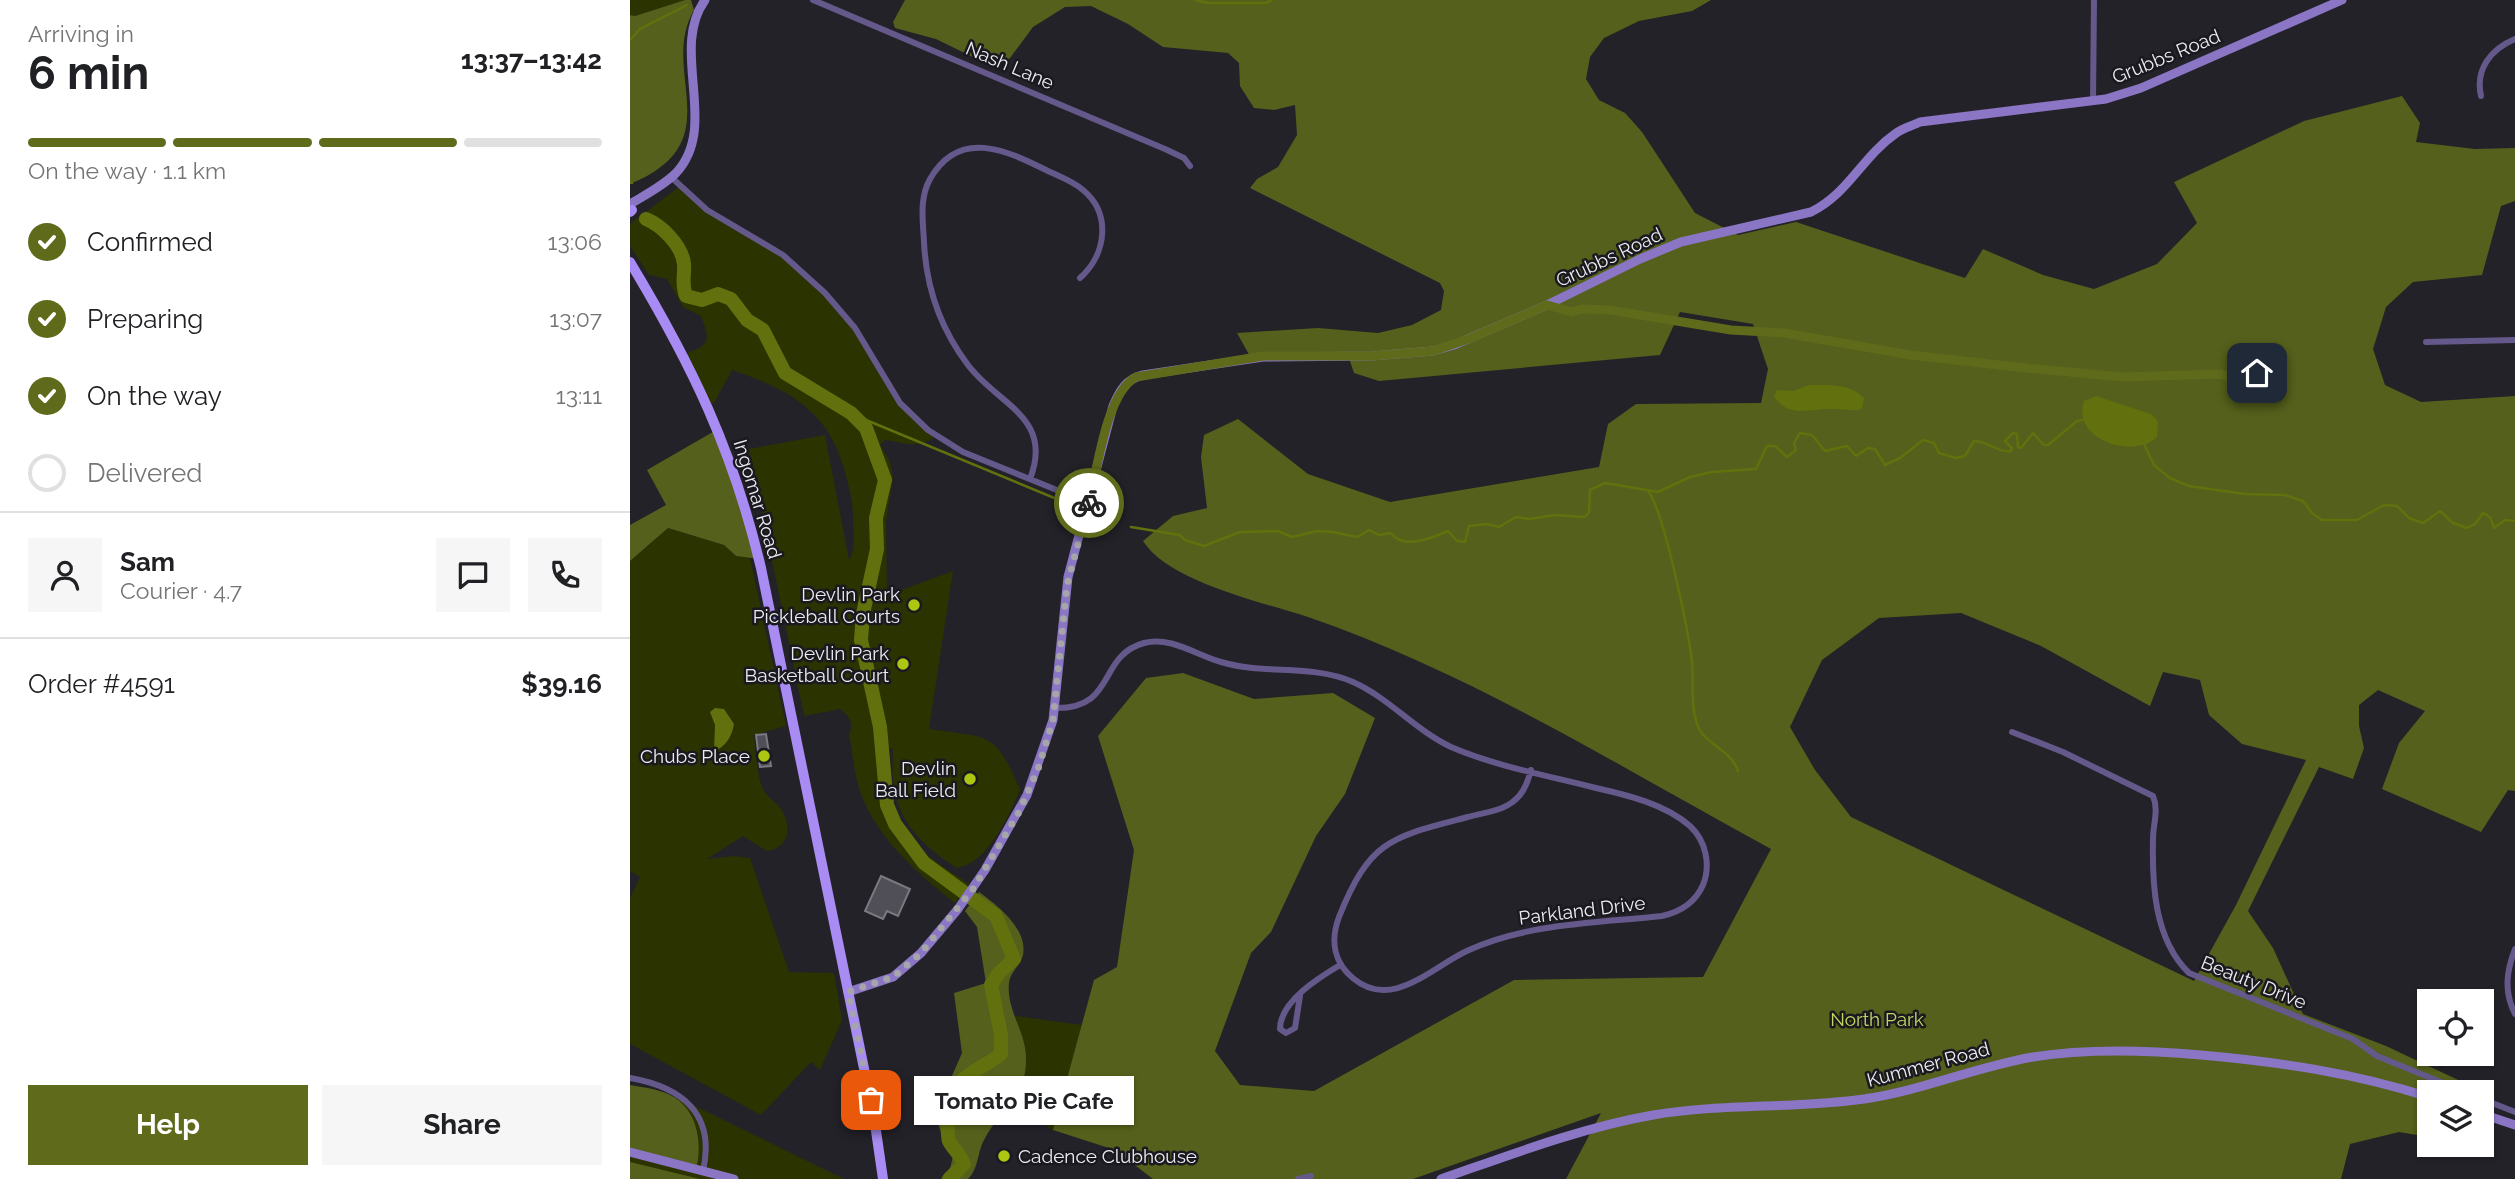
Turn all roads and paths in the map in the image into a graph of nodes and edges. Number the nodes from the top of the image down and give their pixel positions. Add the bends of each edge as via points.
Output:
1 (705, 0) edge
2 (813, 0) edge
3 (2094, 0) edge
4 (2342, 0) edge
5 (2515, 39) edge
6 (2481, 96) dead end
7 (2093, 101) junction
8 (1190, 166) dead end
9 (671, 177) junction
10 (630, 209) edge
11 (630, 262) edge
12 (1080, 278) dead end
13 (1547, 305) junction
14 (2515, 340) edge
15 (2426, 342) dead end
16 (2266, 360) dead end
17 (1030, 480) junction
18 (1089, 503) junction
19 (1055, 708) junction
20 (2012, 732) dead end
21 (1531, 771) junction
22 (2515, 949) edge
23 (1340, 964) junction
24 (848, 992) junction
25 (1300, 996) junction
26 (2515, 1014) edge
27 (630, 1078) edge
28 (2436, 1080) edge
29 (2417, 1094) edge
30 (2494, 1104) edge
31 (2515, 1112) edge
32 (2494, 1118) edge
33 (2515, 1125) edge
34 (630, 1152) edge
35 (703, 1171) junction
36 (1311, 1176) dead end
37 (734, 1179) edge
38 (883, 1179) edge
39 (1298, 1179) edge
40 (1441, 1179) edge

1 - 9 street via 692,33 692,139
2 - 8 street, Nash Lane via 1165,149
3 - 7 street
4 - 7 street, Grubbs Road via 2141,88
5 - 6 street via 2501,46 2486,63 2480,78
7 - 13 street, Grubbs Road via 1920,122 1896,132 1829,203 1811,212 1694,238
9 - 10 street via 665,188
9 - 17 street via 707,210 782,255 825,293 848,317 891,391 918,422 955,447
11 - 24 main road, Ingomar Road via 690,366 728,451 743,499 766,589
12 - 17 street via 1095,260 1103,232 1098,210 1080,188 1013,153 989,147 954,155 933,176 922,208 934,301 969,367 1021,414 1030,428 1037,455
13 - 16 street via 1572,312 1610,310 1731,330 1784,333 1911,355 2123,377 2221,374 2244,383
13 - 18 street, Grubbs Road via 1433,351 1263,356 1136,377 1125,385 1113,406
14 - 15 street
17 - 18 street
18 - 19 street, Grubbs Road via 1067,585
19 - 21 street, Parkland Drive via 1079,706 1093,698 1128,651 1144,643 1168,642 1238,666 1346,679 1441,743
19 - 24 street, Grubbs Road via 1027,795 996,854 961,906 904,970 881,983
20 - 28 street, Beauty Drive via 2152,796 2156,808 2152,869 2156,902 2166,938 2189,973 2353,1039 2377,1056
21 - 23 street via 1521,794 1508,805 1402,834 1377,851 1358,876 1336,926 1334,948
21 - 23 street, Parkland Drive via 1636,799 1689,825 1706,856 1705,879 1696,897 1682,909 1662,916 1545,928 1498,938 1394,989 1364,985
22 - 26 street via 2507,990
23 - 25 street via 1308,985
24 - 38 main road, Ingomar Road
25 - 25 street via 1280,1021 1280,1029 1286,1033 1295,1028
27 - 35 street via 676,1092 694,1109 706,1139
29 - 40 street, Kummer Road via 2276,1061 2122,1050 2064,1053 1841,1103 1653,1115 1567,1137
30 - 31 street
32 - 33 street
34 - 35 street
35 - 37 street
36 - 39 street

